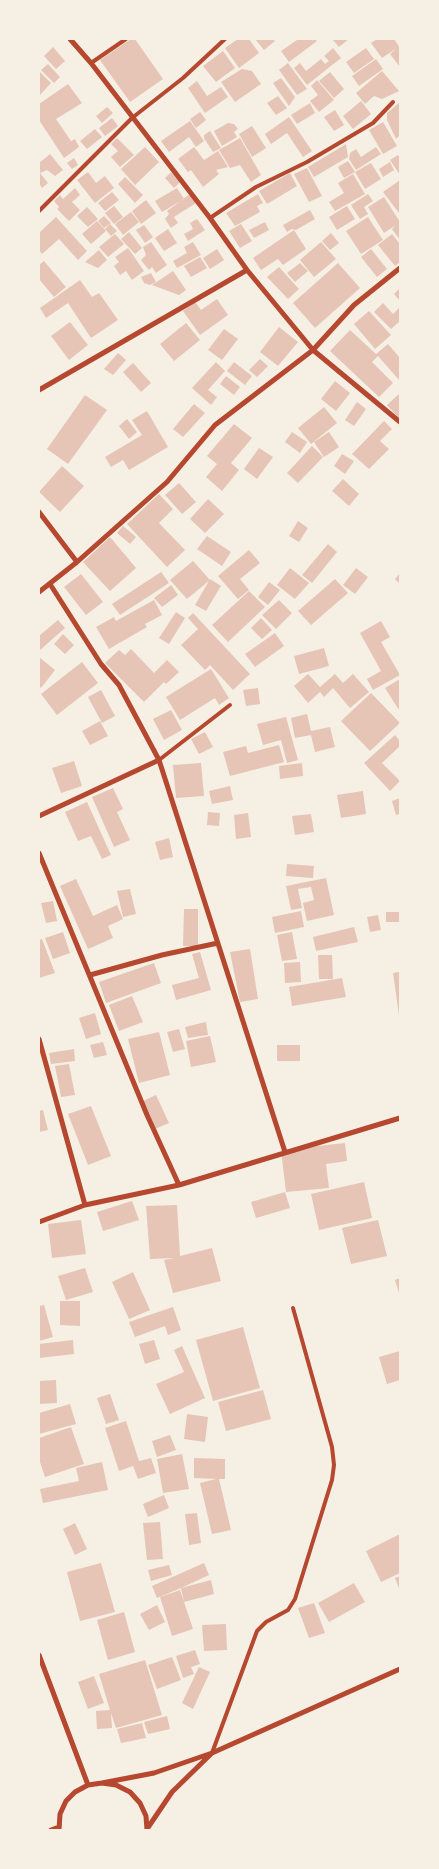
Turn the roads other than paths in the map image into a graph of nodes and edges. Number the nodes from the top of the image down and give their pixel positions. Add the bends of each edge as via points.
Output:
1 (70, 39) edge
2 (126, 39) edge
3 (225, 39) edge
4 (91, 62) junction
5 (394, 102) dead end
6 (132, 118) junction
7 (39, 211) edge
8 (210, 218) junction
9 (400, 268) edge
10 (247, 270) junction
11 (313, 350) junction
12 (39, 390) edge
13 (400, 422) edge
14 (39, 512) edge
15 (77, 562) junction
16 (50, 584) junction
17 (39, 592) edge
18 (230, 705) dead end
19 (159, 760) junction
20 (39, 816) edge
21 (39, 853) edge
22 (218, 943) junction
23 (90, 976) junction
24 (39, 1039) edge
25 (400, 1118) edge
26 (285, 1152) junction
27 (179, 1185) junction
28 (85, 1205) junction
29 (39, 1222) edge
30 (293, 1308) dead end
31 (39, 1655) edge
32 (400, 1670) edge
33 (212, 1752) junction
34 (102, 1783) junction
35 (88, 1785) junction
36 (59, 1829) edge
37 (51, 1830) edge
38 (147, 1830) edge

1 - 4 street
2 - 4 lane
3 - 6 lane via 183,78
4 - 6 street
5 - 8 lane via 373,123 307,162 256,187
6 - 7 lane
6 - 8 street
8 - 10 street
9 - 11 street via 354,305
10 - 11 street
10 - 12 street
11 - 13 street
11 - 15 street via 215,425 167,482
14 - 15 street
15 - 16 street
16 - 17 street
16 - 19 street via 101,664 119,684
18 - 19 lane
19 - 20 street
19 - 22 street
21 - 23 street
22 - 23 street
22 - 26 street
23 - 27 street
24 - 28 street
25 - 26 street
26 - 27 street
27 - 28 street
28 - 29 street
30 - 33 lane via 332,1447 332,1480 294,1599 288,1610 257,1631
31 - 35 street
32 - 33 street
33 - 34 street via 154,1773
33 - 38 street via 172,1792
34 - 35 street
34 - 38 street via 130,1792 146,1816
35 - 36 street via 66,1802 60,1814
36 - 37 street

